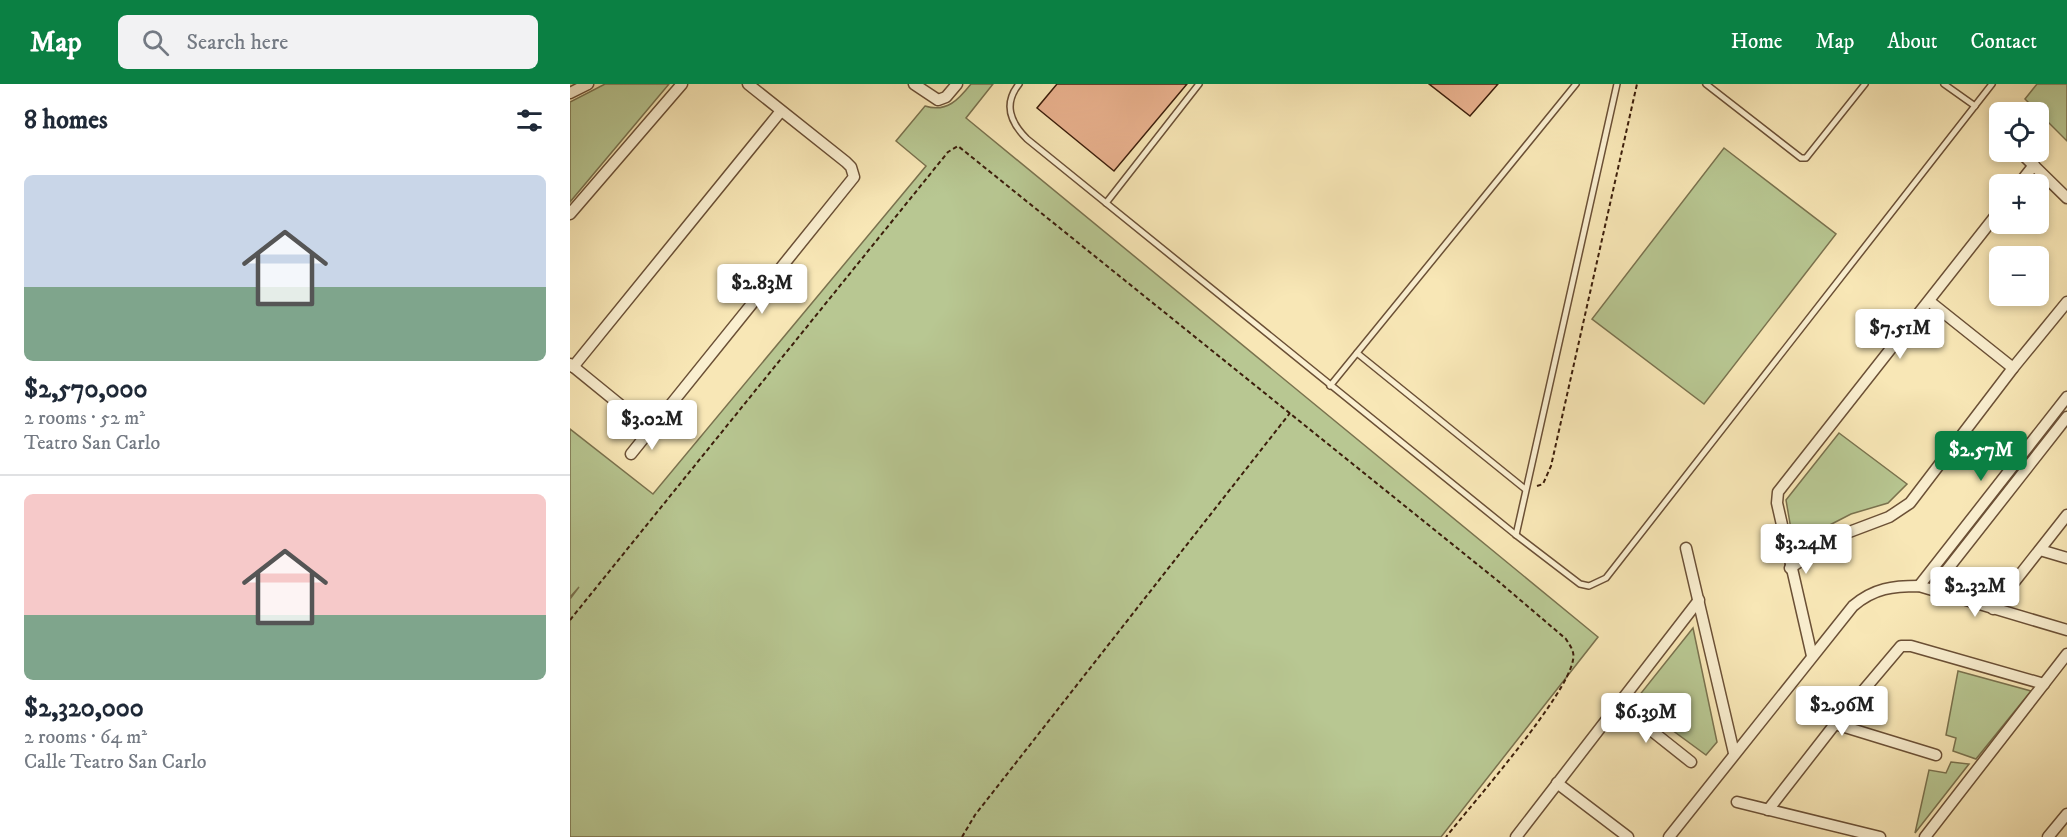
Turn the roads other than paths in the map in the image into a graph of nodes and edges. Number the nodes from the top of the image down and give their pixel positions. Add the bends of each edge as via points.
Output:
1 (588, 84) edge
2 (682, 84) edge
3 (748, 84) edge
4 (914, 84) edge
5 (957, 84) edge
6 (1019, 84) edge
7 (1200, 84) edge
8 (1576, 84) edge
9 (1617, 84) edge
10 (1706, 84) edge
11 (1865, 84) edge
12 (1944, 84) edge
13 (1992, 84) edge
14 (570, 93) edge
15 (1975, 106) junction
16 (781, 111) junction
17 (2031, 162) edge
18 (2034, 165) junction
19 (2027, 174) edge
20 (2067, 198) edge
21 (1106, 203) junction
22 (570, 214) edge
23 (1989, 224) edge
24 (1929, 301) junction
25 (2067, 302) edge
26 (1357, 353) junction
27 (572, 366) edge
28 (2013, 368) junction
29 (1330, 386) junction
30 (2067, 397) edge
31 (2067, 417) edge
32 (651, 430) junction
33 (631, 454) dead end
34 (1525, 489) junction
35 (2067, 515) edge
36 (1516, 535) junction
37 (1686, 548) dead end
38 (2040, 550) junction
39 (2067, 558) edge
40 (1790, 568) junction
41 (1919, 586) junction
42 (1932, 589) junction
43 (1699, 600) junction
44 (1993, 609) junction
45 (2067, 630) edge
46 (2067, 654) edge
47 (1812, 656) junction
48 (2044, 684) junction
49 (1618, 704) junction
50 (1835, 724) junction
51 (1734, 753) junction
52 (1936, 755) dead end
53 (1690, 762) dead end
54 (1557, 783) junction
55 (1737, 802) dead end
56 (1768, 810) junction
57 (2067, 814) edge
58 (1516, 837) edge
59 (1628, 837) edge
60 (1669, 837) edge
61 (1880, 837) edge
62 (1925, 837) edge
63 (2048, 837) edge

1 - 14 street
2 - 22 street
3 - 16 street
4 - 5 street via 938,100
6 - 21 lane via 1011,94 1010,117 1027,139
7 - 21 lane
8 - 26 lane
9 - 34 lane
10 - 11 lane via 1801,158 1806,158
12 - 15 lane
13 - 15 lane
15 - 36 lane via 1606,578 1588,586 1580,584
16 - 27 street
16 - 32 street via 851,166 852,182
17 - 18 street
18 - 19 street
18 - 20 street
21 - 29 lane
23 - 24 street
24 - 28 street
24 - 40 street via 1778,492
25 - 28 street
26 - 29 lane
26 - 34 lane
27 - 32 street
28 - 40 street via 1905,507 1836,537
29 - 36 lane
30 - 41 street
31 - 42 street
32 - 33 street
34 - 36 lane
35 - 38 street
37 - 43 street
38 - 39 street
38 - 44 street
40 - 47 street
41 - 42 street
41 - 47 street via 1872,592 1853,606
42 - 44 street
43 - 49 street
43 - 51 street
44 - 45 street
46 - 48 street
47 - 51 street
48 - 50 street via 1906,645 1897,649
48 - 62 street
49 - 53 street
49 - 54 street
50 - 52 street
50 - 56 street
51 - 60 street
54 - 58 street
54 - 59 street
55 - 56 street
56 - 61 street
57 - 63 street

